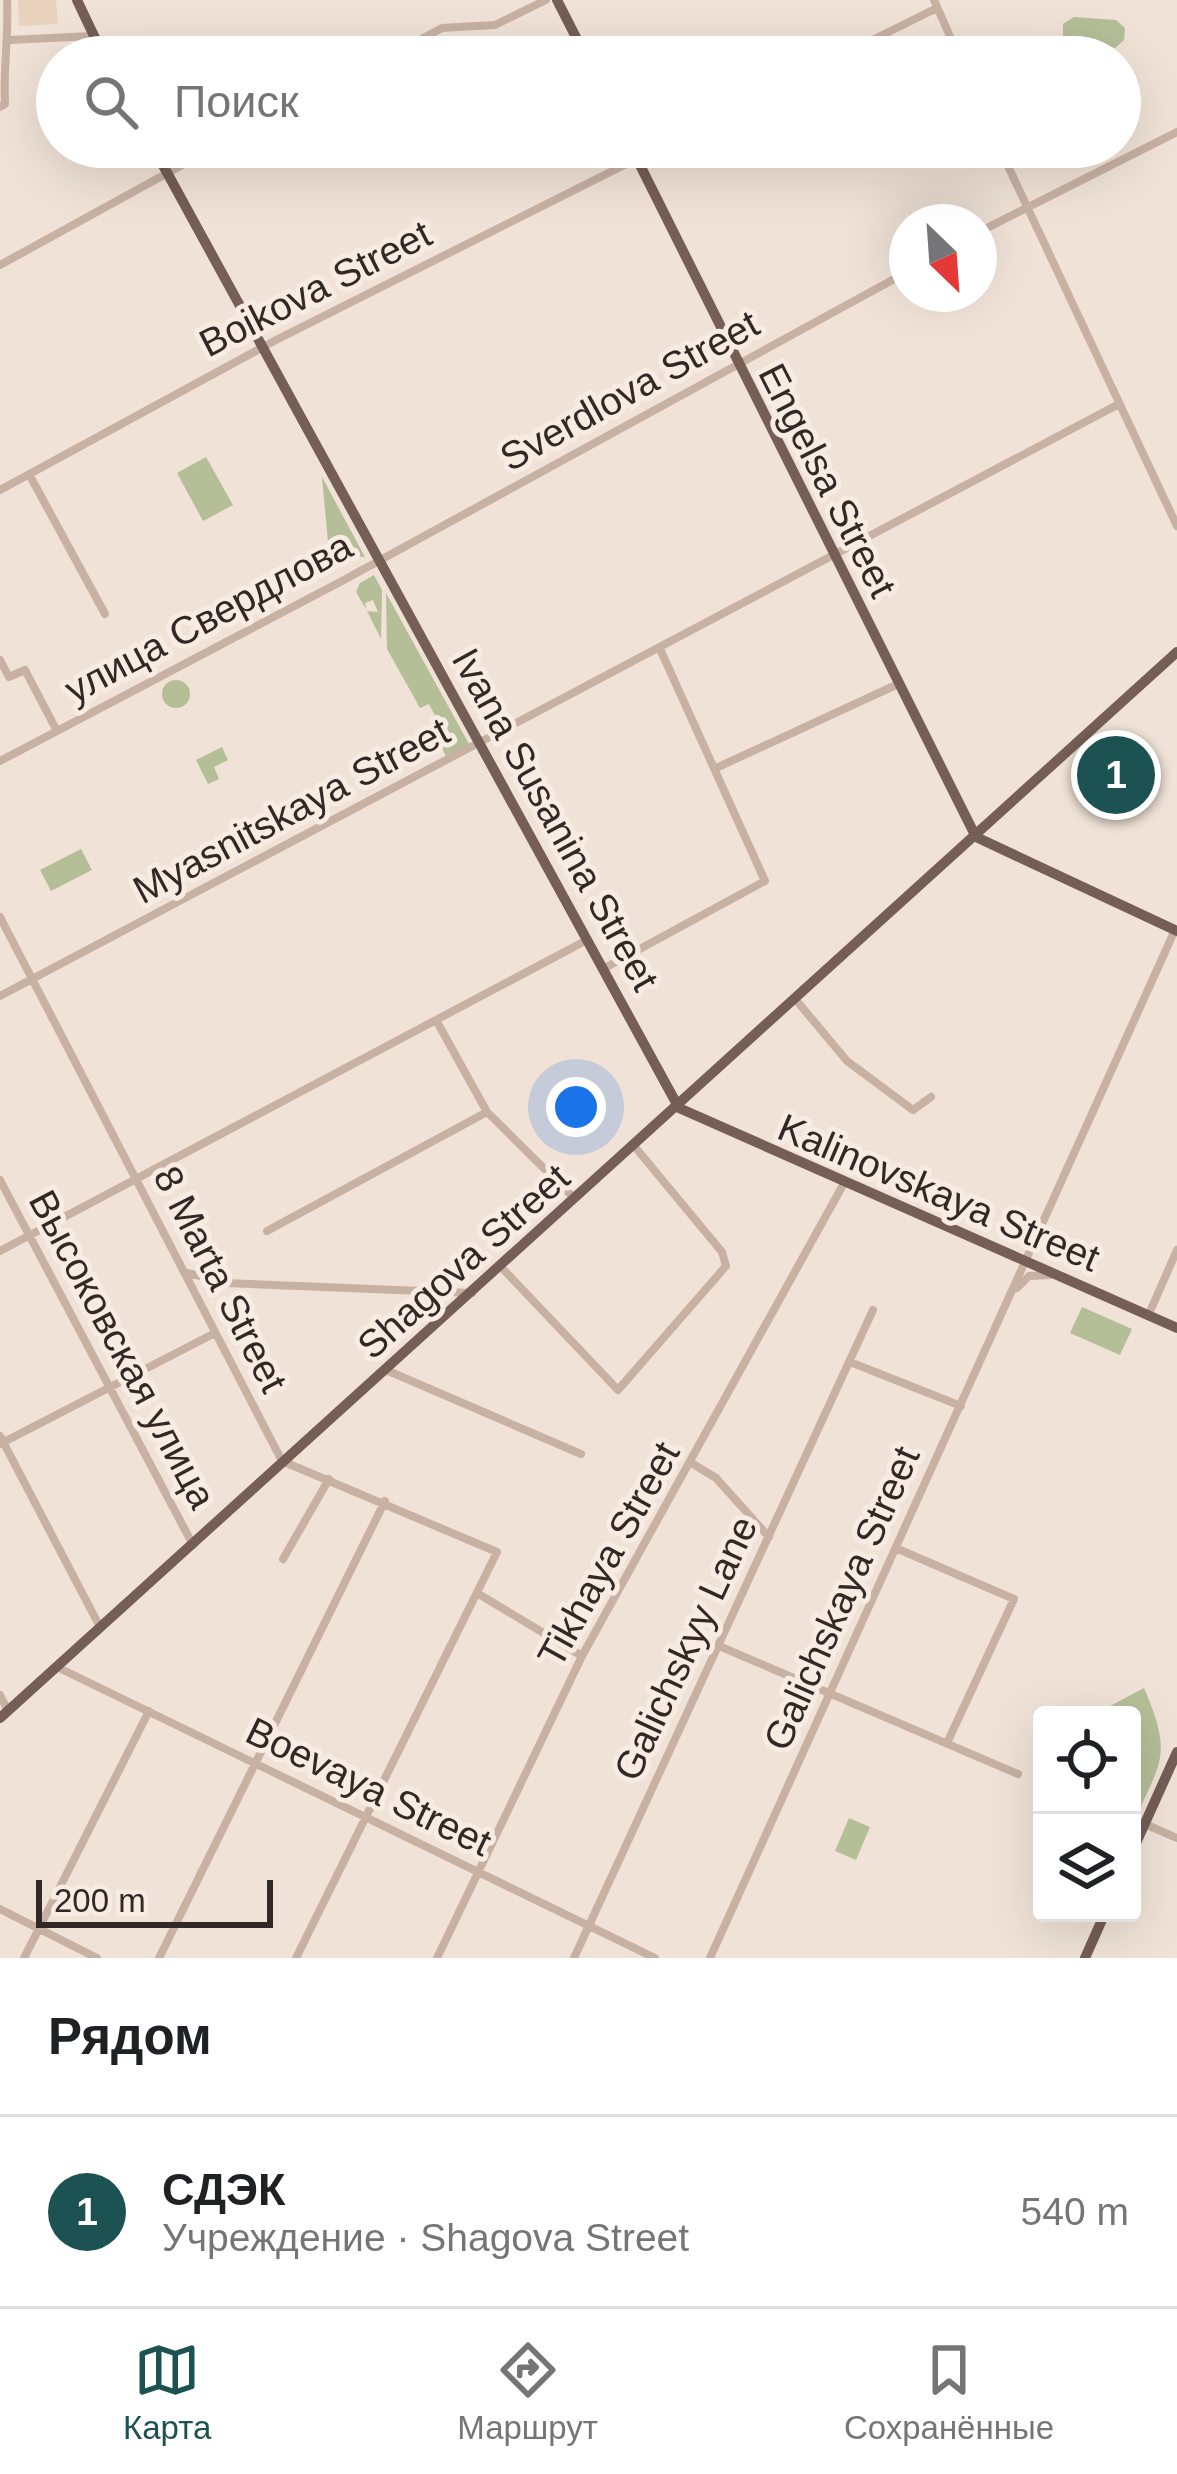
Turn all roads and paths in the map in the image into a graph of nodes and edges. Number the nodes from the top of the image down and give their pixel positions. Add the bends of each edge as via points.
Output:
1 (7, 0) edge
2 (77, 0) edge
3 (546, 0) edge
4 (557, 0) edge
5 (935, 4) edge
6 (92, 36) edge
7 (427, 36) edge
8 (575, 36) edge
9 (876, 36) edge
10 (949, 36) edge
11 (36, 39) edge
12 (9, 40) junction
13 (0, 106) edge
14 (1177, 132) edge
15 (1141, 150) edge
16 (164, 168) edge
17 (176, 168) edge
18 (621, 168) edge
19 (641, 168) edge
20 (1007, 168) edge
21 (1104, 168) edge
22 (167, 173) junction
23 (1025, 207) junction
24 (997, 222) edge
25 (0, 265) edge
26 (889, 282) edge
27 (264, 346) junction
28 (737, 365) junction
29 (1117, 405) junction
30 (29, 474) junction
31 (0, 490) edge
32 (1177, 526) edge
33 (832, 556) junction
34 (380, 560) junction
35 (105, 614) dead end
36 (660, 649) junction
37 (1177, 652) edge
38 (0, 659) edge
39 (896, 685) junction
40 (57, 731) junction
41 (482, 745) junction
42 (0, 761) edge
43 (716, 768) junction
44 (976, 837) junction
45 (0, 917) edge
46 (1176, 930) edge
47 (587, 940) junction
48 (603, 969) junction
49 (32, 979) junction
50 (0, 996) edge
51 (796, 1000) junction
52 (436, 1020) junction
53 (931, 1097) dead end
54 (679, 1108) junction
55 (488, 1112) junction
56 (635, 1147) junction
57 (0, 1180) edge
58 (136, 1180) junction
59 (843, 1185) junction
60 (576, 1200) junction
61 (267, 1231) dead end
62 (29, 1236) junction
63 (1177, 1250) edge
64 (0, 1252) edge
65 (1025, 1263) junction
66 (502, 1268) junction
67 (184, 1272) junction
68 (1058, 1276) junction
69 (473, 1293) junction
70 (1009, 1299) junction
71 (873, 1310) dead end
72 (1148, 1316) junction
73 (1177, 1328) edge
74 (215, 1333) junction
75 (850, 1362) junction
76 (386, 1370) junction
77 (110, 1388) junction
78 (961, 1406) junction
79 (1, 1441) edge
80 (581, 1454) dead end
81 (282, 1462) junction
82 (693, 1464) junction
83 (329, 1479) junction
84 (385, 1501) junction
85 (770, 1538) junction
86 (193, 1546) junction
87 (898, 1549) junction
88 (283, 1559) dead end
89 (476, 1593) junction
90 (100, 1628) junction
91 (719, 1646) junction
92 (582, 1656) junction
93 (57, 1667) junction
94 (830, 1694) junction
95 (0, 1695) edge
96 (148, 1711) junction
97 (4, 1714) edge
98 (947, 1742) junction
99 (1177, 1752) edge
100 (257, 1765) junction
101 (1018, 1774) dead end
102 (364, 1818) junction
103 (1144, 1823) junction
104 (1141, 1830) edge
105 (1177, 1838) edge
106 (479, 1873) junction
107 (0, 1909) edge
108 (1101, 1922) edge
109 (590, 1925) junction
110 (39, 1929) junction
111 (24, 1958) edge
112 (97, 1958) edge
113 (159, 1958) edge
114 (296, 1958) edge
115 (437, 1958) edge
116 (574, 1958) edge
117 (655, 1958) edge
118 (710, 1958) edge
119 (1085, 1958) edge

1 - 12 street
2 - 6 main road
3 - 7 street via 495,25
4 - 8 main road
5 - 9 street
5 - 10 street
11 - 12 street
12 - 13 street
14 - 15 street
16 - 22 main road
17 - 22 street
18 - 27 street, Boikova Street
19 - 28 main road, Engelsa Street
20 - 23 street
21 - 23 street
22 - 25 street
22 - 27 main road, Ivana Susanina Street
23 - 24 street
23 - 29 street
26 - 28 street, Sverdlova Street
27 - 30 street, Boikova Street
27 - 34 main road, Ivana Susanina Street
28 - 33 main road, Engelsa Street
28 - 34 street, Sverdlova Street
29 - 32 street
29 - 33 street, Myasnitskaya Street
30 - 31 street, Boikova Street
30 - 35 street
33 - 36 street, Myasnitskaya Street
33 - 39 main road, Engelsa Street
34 - 40 street, улица Свердлова
34 - 41 main road, Ivana Susanina Street
36 - 41 street, Myasnitskaya Street
36 - 43 street
37 - 44 main road, Shagova Street
38 - 40 street via 9,677 25,670
39 - 43 street
39 - 44 main road, Engelsa Street
40 - 42 street, улица Свердлова
41 - 47 main road, Ivana Susanina Street
41 - 49 street, Myasnitskaya Street
43 - 48 street via 765,881
44 - 46 main road
44 - 51 main road, Shagova Street
45 - 49 street, 8 Marta Street
46 - 65 street, Galichskaya Street
47 - 48 main road, Ivana Susanina Street
47 - 52 street
48 - 54 main road, Ivana Susanina Street
49 - 50 street, Myasnitskaya Street
49 - 58 street, 8 Marta Street
51 - 53 street via 882,1091 913,1110
51 - 54 main road, Shagova Street
52 - 55 street
52 - 58 street
54 - 56 main road, Shagova Street
54 - 59 main road, Kalinovskaya Street
55 - 60 street
55 - 61 street
56 - 60 main road, Shagova Street
56 - 66 street via 726,1266 618,1390
57 - 62 street, Высоковская улица
58 - 62 street
58 - 67 street, 8 Marta Street
59 - 65 main road, Kalinovskaya Street
59 - 82 street, Tikhaya Street
60 - 66 main road, Shagova Street
62 - 64 street
62 - 77 street, Высоковская улица
63 - 72 street
65 - 68 main road, Kalinovskaya Street
65 - 70 street, Galichskaya Street
66 - 69 main road, Shagova Street
67 - 69 street via 226,1282
67 - 74 street, 8 Marta Street
68 - 70 street via 1029,1276
68 - 72 main road, Kalinovskaya Street
69 - 76 main road, Shagova Street
70 - 78 street, Galichskaya Street
71 - 75 street, Galichskyy Lane
72 - 73 main road, Kalinovskaya Street
74 - 77 street
74 - 81 street, 8 Marta Street
75 - 78 street
75 - 85 street, Galichskyy Lane
76 - 80 street
76 - 81 main road, Shagova Street
77 - 79 street
77 - 86 street, Высоковская улица
78 - 87 street, Galichskaya Street
79 - 90 street
81 - 83 street
81 - 86 main road, Shagova Street
82 - 85 street
82 - 92 street, Tikhaya Street
83 - 84 street
83 - 88 street
84 - 89 street via 497,1552
84 - 100 street
85 - 91 street, Galichskyy Lane
86 - 90 main road, Shagova Street
87 - 94 street, Galichskaya Street
87 - 98 street via 1014,1599
89 - 92 street
89 - 102 street
90 - 93 main road, Shagova Street
91 - 94 street
91 - 109 street, Galichskyy Lane
92 - 106 street, Tikhaya Street
93 - 96 street, Boevaya Street
93 - 97 main road, Shagova Street
94 - 98 street
94 - 118 street, Galichskaya Street
95 - 97 street
96 - 100 street, Boevaya Street
96 - 110 street
98 - 101 street
99 - 103 main road
100 - 102 street, Boevaya Street
100 - 113 street
102 - 106 street, Boevaya Street
102 - 114 street
103 - 104 main road
103 - 105 street
106 - 109 street, Boevaya Street
106 - 115 street, Tikhaya Street
107 - 110 street
108 - 119 main road
109 - 116 street, Galichskyy Lane
109 - 117 street, Boevaya Street
110 - 111 street
110 - 112 street

